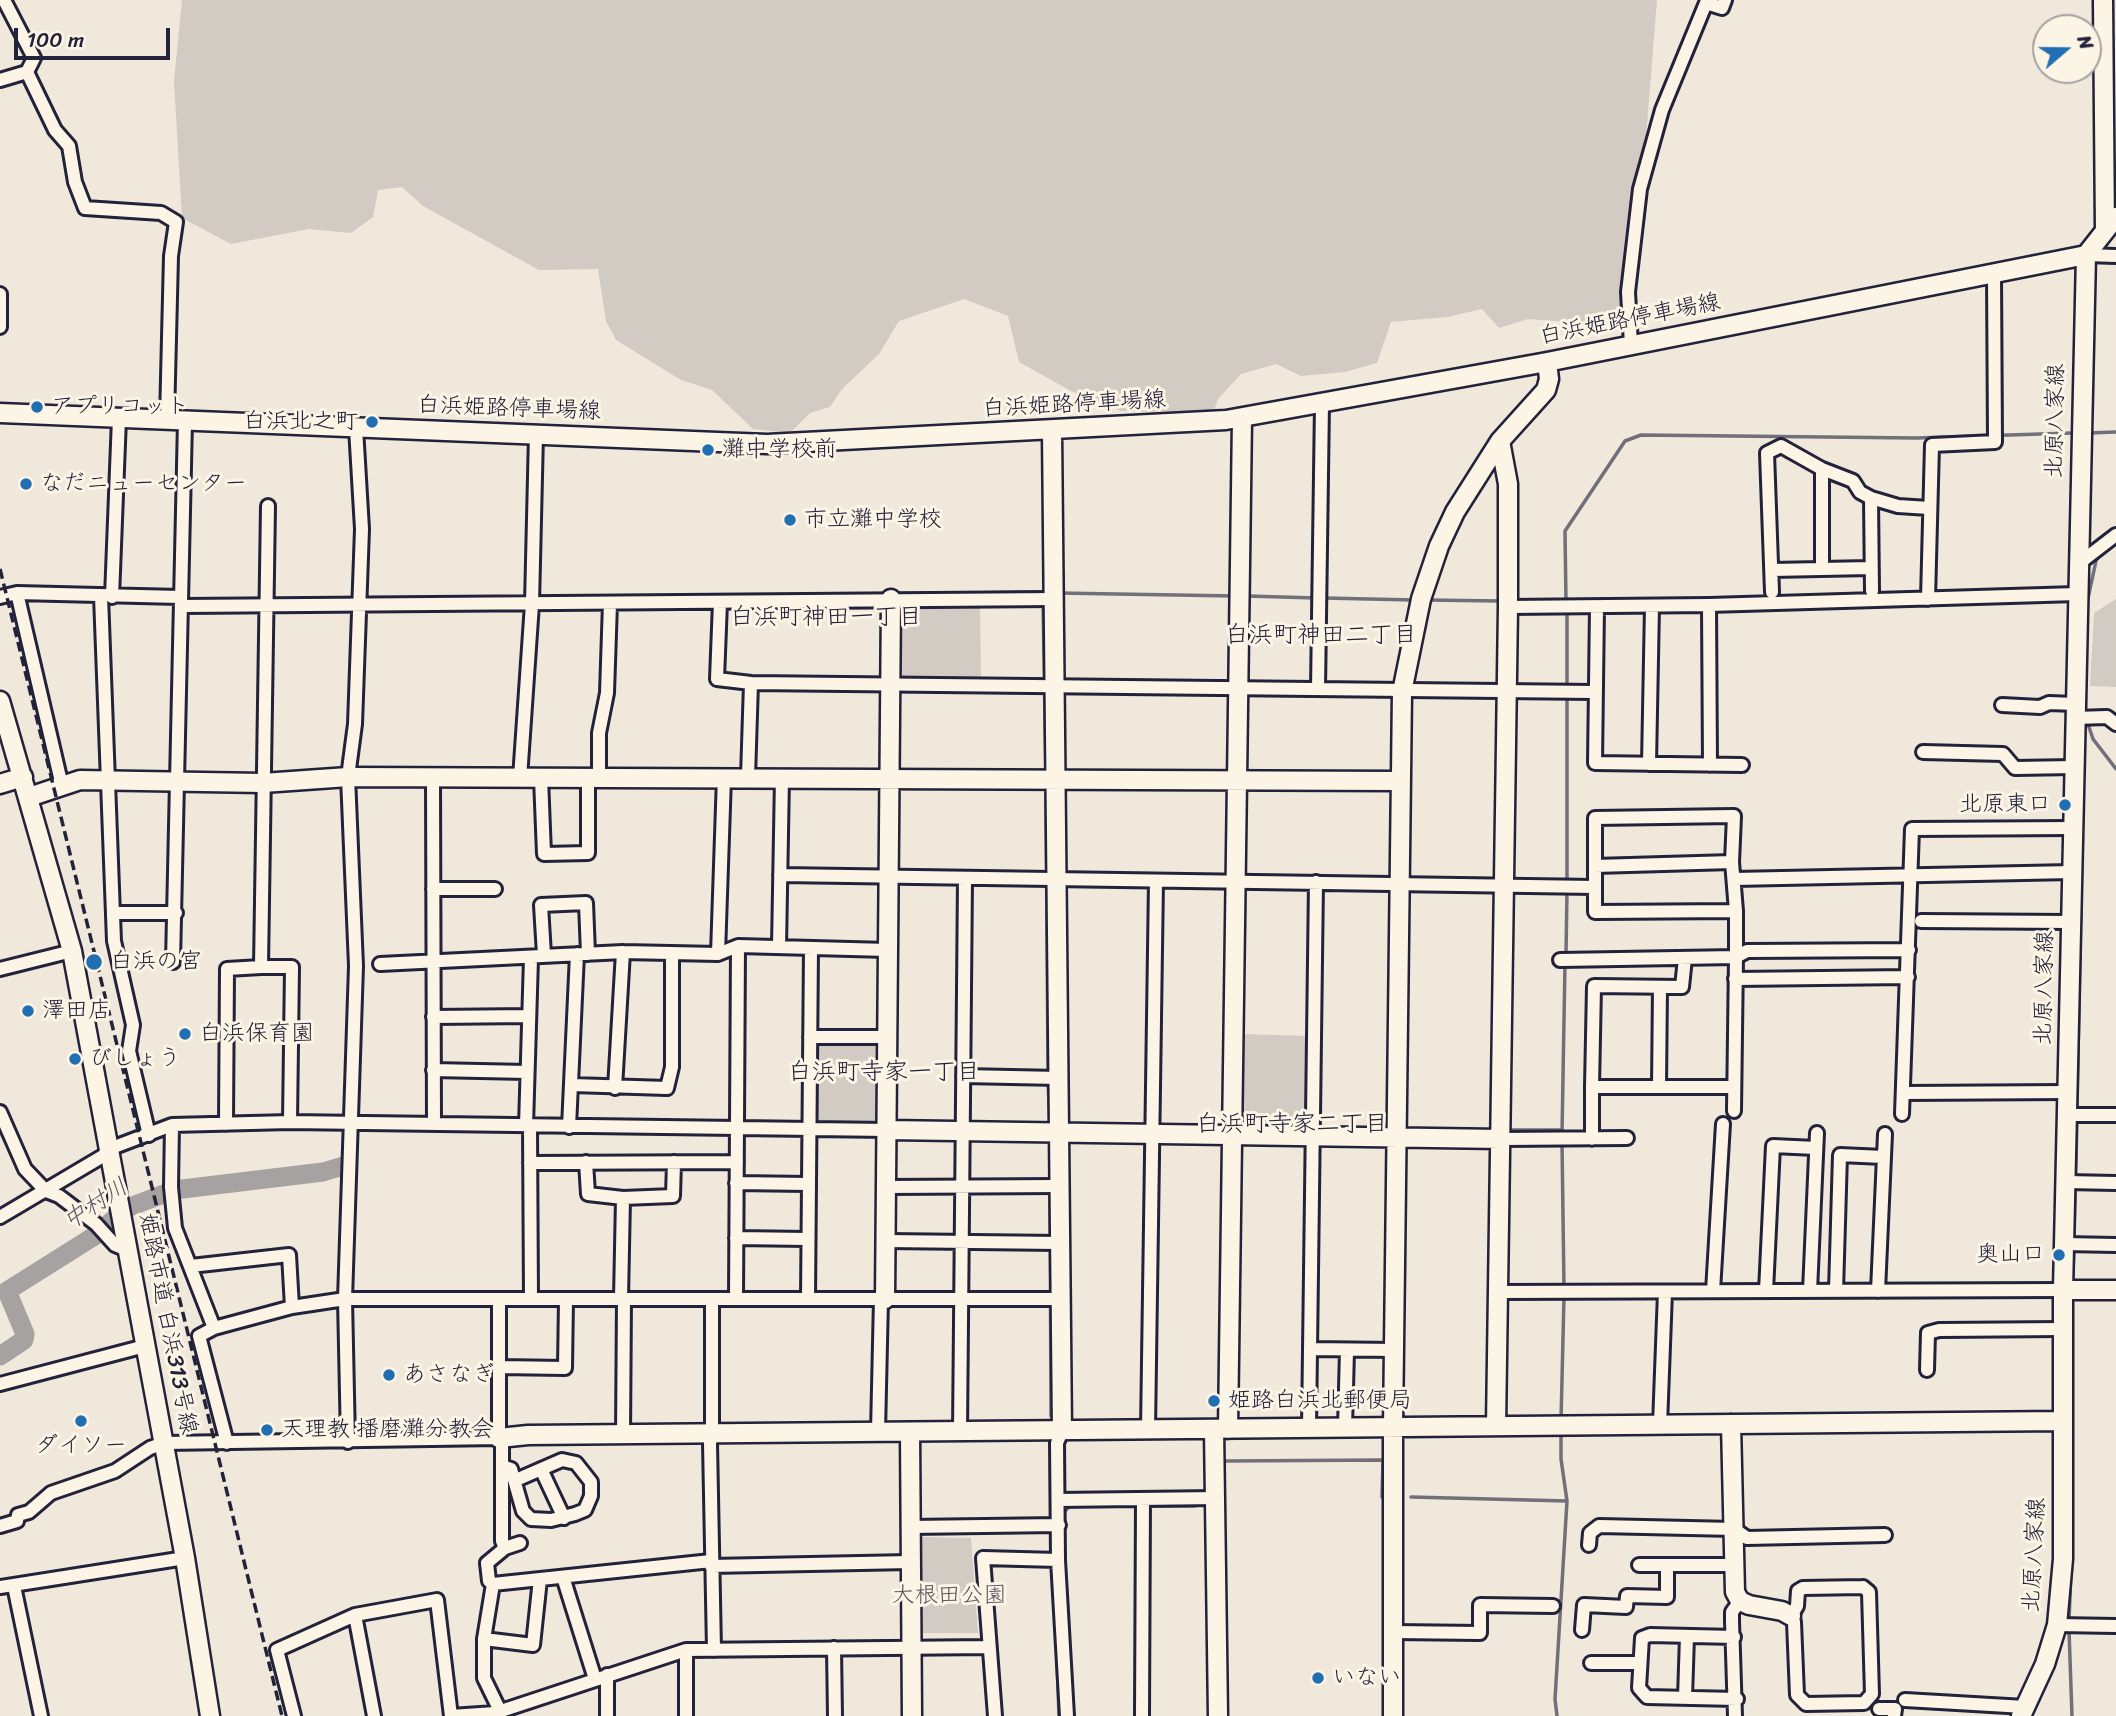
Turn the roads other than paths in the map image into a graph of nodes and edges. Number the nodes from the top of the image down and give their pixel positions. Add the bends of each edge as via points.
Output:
1 (4, 0) edge
2 (1725, 0) edge
3 (2103, 0) edge
4 (27, 72) junction
5 (0, 80) edge
6 (2110, 224) edge
7 (2087, 255) junction
8 (2116, 256) edge
9 (1994, 274) junction
10 (0, 294) edge
11 (0, 327) edge
12 (1631, 345) junction
13 (1547, 362) junction
14 (1322, 403) junction
15 (0, 413) edge
16 (119, 418) junction
17 (1242, 419) junction
18 (176, 420) junction
19 (356, 428) junction
20 (1052, 431) junction
21 (536, 434) junction
22 (1500, 441) junction
23 (1822, 469) junction
24 (1871, 498) junction
25 (268, 506) dead end
26 (1929, 508) junction
27 (2116, 535) edge
28 (2077, 565) junction
29 (1870, 568) junction
30 (1822, 569) junction
31 (1772, 570) junction
32 (1872, 591) dead end
33 (1772, 592) dead end
34 (18, 593) junction
35 (2077, 594) junction
36 (107, 596) junction
37 (1049, 596) junction
38 (0, 597) edge
39 (891, 599) junction
40 (1927, 599) junction
41 (532, 600) junction
42 (720, 601) junction
43 (181, 602) junction
44 (610, 603) junction
45 (1709, 605) junction
46 (1652, 606) junction
47 (267, 607) junction
48 (358, 607) junction
49 (1508, 607) junction
50 (1597, 607) junction
51 (751, 683) junction
52 (891, 684) junction
53 (1048, 686) junction
54 (1237, 688) junction
55 (1318, 689) junction
56 (1402, 691) junction
57 (1594, 692) junction
58 (1507, 694) junction
59 (0, 701) edge
60 (2002, 705) dead end
61 (2080, 713) junction
62 (2116, 724) edge
63 (1923, 752) dead end
64 (1649, 764) junction
65 (1710, 765) junction
66 (1742, 765) dead end
67 (2074, 767) junction
68 (23, 777) junction
69 (348, 777) junction
70 (433, 777) junction
71 (594, 777) junction
72 (724, 777) junction
73 (748, 777) junction
74 (782, 777) junction
75 (520, 778) junction
76 (541, 778) junction
77 (888, 778) junction
78 (1056, 779) junction
79 (109, 780) junction
80 (1400, 781) junction
81 (178, 782) junction
82 (1236, 782) junction
83 (263, 783) junction
84 (0, 784) edge
85 (62, 786) junction
86 (29, 797) junction
87 (2073, 828) junction
88 (1732, 862) junction
89 (1595, 866) junction
90 (2072, 872) junction
91 (780, 874) junction
92 (1910, 874) junction
93 (888, 878) junction
94 (965, 879) junction
95 (1058, 879) junction
96 (1734, 879) junction
97 (1235, 880) junction
98 (1156, 881) junction
99 (1316, 882) junction
100 (1401, 883) junction
101 (1504, 885) junction
102 (1595, 887) junction
103 (433, 889) junction
104 (495, 889) dead end
105 (1736, 911) junction
106 (115, 913) junction
107 (176, 913) junction
108 (1921, 920) dead end
109 (2070, 922) junction
110 (738, 947) junction
111 (779, 947) junction
112 (811, 948) junction
113 (888, 950) junction
114 (1909, 950) junction
115 (72, 951) junction
116 (623, 952) junction
117 (672, 953) junction
118 (583, 954) junction
119 (718, 954) junction
120 (538, 956) junction
121 (1736, 957) junction
122 (1685, 958) junction
123 (1560, 960) dead end
124 (173, 962) dead end
125 (433, 962) junction
126 (380, 964) dead end
127 (261, 967) junction
128 (0, 969) edge
129 (1908, 977) junction
130 (1735, 979) junction
131 (1660, 987) junction
132 (529, 1016) junction
133 (433, 1017) junction
134 (810, 1037) junction
135 (888, 1037) junction
136 (433, 1070) junction
137 (527, 1072) junction
138 (963, 1076) junction
139 (1051, 1078) junction
140 (572, 1086) junction
141 (1592, 1087) junction
142 (1659, 1087) junction
143 (1734, 1087) junction
144 (615, 1088) junction
145 (2067, 1092) junction
146 (1904, 1093) junction
147 (1734, 1111) dead end
148 (0, 1112) edge
149 (1902, 1114) dead end
150 (2075, 1115) junction
151 (2116, 1115) edge
152 (290, 1122) junction
153 (351, 1123) junction
154 (226, 1124) junction
155 (433, 1124) junction
156 (1723, 1124) dead end
157 (172, 1125) junction
158 (1152, 1126) junction
159 (528, 1127) junction
160 (569, 1127) junction
161 (737, 1128) junction
162 (809, 1128) junction
163 (887, 1130) junction
164 (964, 1131) junction
165 (1051, 1132) junction
166 (1817, 1133) dead end
167 (1232, 1134) junction
168 (1885, 1134) dead end
169 (149, 1135) junction
170 (1312, 1135) junction
171 (1398, 1136) junction
172 (1627, 1138) dead end
173 (1501, 1139) junction
174 (1592, 1139) junction
175 (1816, 1148) junction
176 (109, 1149) junction
177 (1883, 1157) junction
178 (737, 1162) junction
179 (530, 1163) junction
180 (586, 1163) junction
181 (674, 1163) junction
182 (2073, 1182) junction
183 (736, 1183) junction
184 (2116, 1183) edge
185 (808, 1184) junction
186 (1060, 1186) junction
187 (886, 1187) junction
188 (962, 1188) junction
189 (46, 1191) junction
190 (623, 1198) junction
191 (0, 1217) edge
192 (736, 1238) junction
193 (807, 1239) junction
194 (886, 1241) junction
195 (961, 1242) junction
196 (1060, 1243) junction
197 (2071, 1244) junction
198 (2116, 1245) edge
199 (127, 1250) junction
200 (191, 1266) junction
201 (2063, 1290) junction
202 (2116, 1290) edge
203 (1766, 1291) junction
204 (1810, 1291) junction
205 (1836, 1291) junction
206 (1878, 1291) junction
207 (1498, 1292) junction
208 (1665, 1292) junction
209 (1713, 1292) junction
210 (345, 1299) junction
211 (499, 1299) junction
212 (531, 1299) junction
213 (566, 1299) junction
214 (622, 1299) junction
215 (712, 1299) junction
216 (736, 1299) junction
217 (808, 1299) junction
218 (883, 1299) junction
219 (961, 1299) junction
220 (1053, 1299) junction
221 (292, 1307) junction
222 (214, 1328) junction
223 (2063, 1329) junction
224 (145, 1346) junction
225 (1310, 1349) junction
226 (1347, 1350) junction
227 (1395, 1350) junction
228 (499, 1367) junction
229 (1927, 1370) dead end
230 (0, 1384) edge
231 (2063, 1421) junction
232 (1731, 1424) junction
233 (1660, 1425) junction
234 (1496, 1426) junction
235 (1393, 1427) junction
236 (1309, 1428) junction
237 (1345, 1428) junction
238 (1221, 1429) junction
239 (1148, 1430) junction
240 (1062, 1431) junction
241 (878, 1432) junction
242 (910, 1432) junction
243 (960, 1432) junction
244 (712, 1434) junction
245 (558, 1435) junction
246 (623, 1436) junction
247 (500, 1438) junction
248 (348, 1441) junction
249 (164, 1443) junction
250 (227, 1444) junction
251 (562, 1460) junction
252 (502, 1466) junction
253 (541, 1469) junction
254 (516, 1480) junction
255 (1217, 1498) junction
256 (1058, 1500) junction
257 (1143, 1500) junction
258 (564, 1517) junction
259 (1059, 1525) junction
260 (0, 1526) edge
261 (910, 1527) junction
262 (1734, 1529) junction
263 (1885, 1535) dead end
264 (520, 1543) dead end
265 (1589, 1545) dead end
266 (505, 1548) junction
267 (185, 1558) junction
268 (1058, 1560) junction
269 (910, 1562) junction
270 (711, 1563) junction
271 (1639, 1565) dead end
272 (1667, 1565) junction
273 (1734, 1565) junction
274 (563, 1577) junction
275 (540, 1579) junction
276 (494, 1584) junction
277 (7, 1587) edge
278 (1740, 1601) junction
279 (1553, 1606) dead end
280 (355, 1615) junction
281 (1791, 1616) junction
282 (2065, 1626) junction
283 (2116, 1626) edge
284 (1582, 1630) dead end
285 (1393, 1632) junction
286 (1687, 1636) junction
287 (1734, 1637) junction
288 (484, 1639) junction
289 (912, 1647) junction
290 (989, 1647) junction
291 (834, 1648) junction
292 (686, 1650) junction
293 (714, 1650) junction
294 (1591, 1663) dead end
295 (1638, 1663) junction
296 (601, 1677) junction
297 (1685, 1698) junction
298 (1737, 1699) junction
299 (1905, 1700) dead end
300 (1879, 1709) dead end
301 (500, 1711) junction
302 (2023, 1712) edge
303 (41, 1716) edge
304 (211, 1716) edge
305 (294, 1716) edge
306 (374, 1716) edge
307 (451, 1716) edge
308 (607, 1716) edge
309 (686, 1716) edge
310 (835, 1716) edge
311 (912, 1716) edge
312 (995, 1716) edge
313 (1067, 1716) edge
314 (1142, 1716) edge
315 (1218, 1716) edge
316 (1393, 1716) edge
317 (1735, 1716) edge
318 (1895, 1716) edge

1 - 4 street via 34,58
2 - 12 street via 1722,8 1706,3 1662,110 1640,189 1628,292
3 - 6 street via 2102,196
4 - 5 street
4 - 18 street via 55,130 69,146 85,208 161,213 176,222 171,256
6 - 7 street
7 - 8 street
7 - 9 street, 白浜姫路停車場線
7 - 28 street, 北原八家線
9 - 12 street, 白浜姫路停車場線
9 - 26 street via 1995,442 1932,445
10 - 11 street
12 - 13 street, 白浜姫路停車場線
13 - 14 street, 白浜姫路停車場線
13 - 22 street via 1546,390
14 - 17 street, 白浜姫路停車場線
14 - 55 street
15 - 16 street, 白浜姫路停車場線
16 - 18 street, 白浜姫路停車場線
16 - 36 street
17 - 20 street, 白浜姫路停車場線
17 - 54 street
18 - 19 street, 白浜姫路停車場線
18 - 43 street
19 - 21 street, 白浜姫路停車場線
19 - 48 street via 362,529
20 - 21 street, 白浜姫路停車場線 via 767,444
20 - 37 street
21 - 41 street
22 - 49 street via 1508,484
22 - 56 street via 1455,512 1440,547 1421,599
23 - 24 street via 1853,481
23 - 30 street
23 - 31 street via 1781,446 1767,453
24 - 26 street
24 - 29 street
25 - 47 street
26 - 40 street
27 - 28 street
28 - 35 street, 北原八家線
29 - 30 street
29 - 32 street
30 - 31 street
31 - 33 street
34 - 36 street
34 - 38 street
34 - 85 street
35 - 40 street
35 - 61 street, 北原八家線
36 - 43 street
36 - 79 street
37 - 39 street
37 - 53 street
39 - 42 street
39 - 52 street
40 - 45 street
41 - 44 street
41 - 48 street
41 - 75 street
42 - 44 street
42 - 51 street via 716,679
43 - 47 street
43 - 81 street
44 - 71 street via 607,693
45 - 46 street
45 - 65 street
46 - 50 street
46 - 64 street
47 - 48 street
47 - 83 street
48 - 69 street via 355,724
49 - 50 street
49 - 58 street
50 - 57 street
51 - 52 street
51 - 73 street
52 - 53 street
52 - 77 street
53 - 54 street
53 - 78 street
54 - 55 street
54 - 82 street
55 - 56 street
56 - 58 street
56 - 80 street
57 - 58 street
57 - 64 street via 1595,763
58 - 101 street
59 - 68 street, 姫路市道 白浜313号線
60 - 61 street via 2040,707 2049,703
61 - 62 street via 2107,717
61 - 67 street, 北原八家線
63 - 67 street via 2003,754 2015,768
64 - 65 street
65 - 66 street
67 - 87 street, 北原八家線
68 - 84 street
68 - 86 street, 姫路市道 白浜313号線
69 - 70 street
69 - 83 street
69 - 153 street via 356,966
70 - 75 street
70 - 103 street
71 - 72 street
71 - 76 street
71 - 76 street via 588,853 555,854 544,854
72 - 73 street
72 - 119 street
73 - 74 street
74 - 77 street
74 - 91 street
75 - 76 street
77 - 78 street
77 - 93 street
78 - 82 street
78 - 95 street
79 - 81 street
79 - 85 street via 80,780
79 - 106 street
80 - 82 street
80 - 100 street
81 - 83 street
81 - 107 street
82 - 97 street
83 - 127 street
85 - 86 street
86 - 115 street, 姫路市道 白浜313号線
87 - 90 street, 北原八家線
87 - 92 street via 1912,829
88 - 89 street
88 - 89 street via 1734,816 1595,818
88 - 96 street
89 - 102 street
90 - 92 street
90 - 109 street, 北原八家線
91 - 93 street
91 - 111 street
92 - 96 street
92 - 114 street
93 - 94 street
93 - 113 street
94 - 95 street
94 - 138 street
95 - 98 street
95 - 139 street
96 - 105 street
97 - 98 street
97 - 99 street
97 - 167 street
98 - 158 street
99 - 100 street
99 - 170 street
100 - 101 street
100 - 171 street
101 - 102 street
101 - 173 street
102 - 105 street via 1595,912
103 - 104 street
103 - 125 street
105 - 121 street
106 - 107 street
106 - 169 street via 114,941 133,1025 128,1051
107 - 124 street
108 - 109 street
109 - 145 street, 北原八家線
110 - 111 street
110 - 119 street
110 - 161 street
111 - 112 street
112 - 113 street
112 - 134 street
113 - 135 street
114 - 121 street via 1747,951
114 - 129 street
115 - 128 street
115 - 176 street, 姫路市道 白浜313号線
116 - 117 street
116 - 118 street
116 - 144 street
117 - 119 street
117 - 144 street via 671,1082 667,1088
118 - 120 street
118 - 120 street via 586,903 541,905
118 - 140 street
120 - 125 street
120 - 132 street
121 - 122 street
121 - 130 street
122 - 123 street
122 - 131 street via 1682,987
125 - 126 street
125 - 133 street
127 - 152 street via 292,967
127 - 154 street via 227,969
129 - 130 street
129 - 146 street
130 - 143 street
131 - 141 street via 1594,986
131 - 142 street
132 - 133 street
132 - 137 street
133 - 136 street
134 - 135 street
134 - 162 street
135 - 163 street
136 - 137 street
136 - 155 street
137 - 159 street
138 - 139 street
138 - 164 street
139 - 165 street
140 - 144 street
140 - 160 street
141 - 142 street
141 - 174 street
142 - 143 street
143 - 147 street
145 - 146 street
145 - 150 street, 北原八家線
146 - 149 street
148 - 189 street via 25,1169
150 - 151 street
150 - 182 street, 北原八家線
152 - 153 street
152 - 154 street
153 - 155 street
153 - 210 street
154 - 157 street
155 - 159 street
156 - 209 street
157 - 169 street
157 - 200 street via 175,1228
158 - 165 street
158 - 167 street
158 - 239 street
159 - 160 street
159 - 179 street
160 - 161 street
161 - 162 street
161 - 178 street
162 - 163 street
162 - 185 street
163 - 164 street
163 - 187 street
164 - 165 street
164 - 188 street
165 - 186 street
166 - 175 street
167 - 170 street
167 - 238 street
168 - 177 street
169 - 176 street
170 - 171 street
170 - 225 street
171 - 173 street
171 - 227 street
172 - 174 street
173 - 174 street
173 - 207 street
175 - 203 street via 1773,1146
175 - 204 street
176 - 189 street
176 - 199 street, 姫路市道 白浜313号線
177 - 205 street via 1840,1155
177 - 206 street
178 - 181 street
178 - 183 street
179 - 180 street
179 - 212 street
180 - 181 street
180 - 190 street via 588,1194
181 - 190 street via 673,1196
182 - 184 street
182 - 197 street, 北原八家線
183 - 185 street
183 - 192 street
185 - 193 street
186 - 188 street
186 - 196 street
187 - 188 street
187 - 194 street
188 - 195 street
189 - 191 street
189 - 199 street via 59,1196 115,1245
190 - 214 street
192 - 193 street
192 - 216 street
193 - 217 street
194 - 195 street
194 - 218 street
195 - 196 street
195 - 219 street
196 - 220 street
197 - 198 street
197 - 201 street, 北原八家線
199 - 224 street, 姫路市道 白浜313号線
200 - 221 street via 289,1255
200 - 222 street
201 - 202 street
201 - 206 street
201 - 223 street, 北原八家線
203 - 204 street
203 - 209 street
204 - 205 street
205 - 206 street
207 - 208 street
207 - 234 street
208 - 209 street
208 - 233 street
210 - 211 street
210 - 221 street
210 - 248 street
211 - 212 street
211 - 228 street
212 - 213 street
213 - 214 street
213 - 228 street via 565,1368
214 - 215 street
214 - 246 street
215 - 216 street
215 - 244 street
216 - 217 street
217 - 218 street
218 - 219 street
218 - 241 street
219 - 220 street
219 - 243 street
220 - 240 street
221 - 222 street
222 - 250 street via 200,1336
223 - 229 street via 1939,1329 1928,1333
223 - 231 street, 北原八家線
224 - 230 street
224 - 249 street, 姫路市道 白浜313号線
225 - 226 street
225 - 236 street
226 - 227 street
226 - 237 street
227 - 235 street
228 - 247 street
231 - 232 street
231 - 282 street, 北原八家線
232 - 233 street
232 - 262 street
233 - 234 street
234 - 235 street
235 - 237 street
235 - 285 street
236 - 237 street
236 - 238 street
238 - 239 street
238 - 255 street
239 - 240 street
240 - 243 street
240 - 256 street via 1057,1443
241 - 242 street
241 - 244 street
242 - 243 street
242 - 261 street
244 - 246 street
244 - 270 street
245 - 246 street
245 - 247 street
245 - 251 street
247 - 248 street
247 - 252 street
248 - 250 street
249 - 250 street
249 - 260 street via 115,1471 51,1493 17,1521
249 - 267 street, 姫路市道 白浜313号線
251 - 253 street
251 - 258 street via 576,1463 591,1482 585,1510
252 - 254 street via 511,1469
252 - 266 street
253 - 254 street
253 - 258 street
254 - 258 street via 519,1502 531,1519
255 - 257 street
255 - 315 street
256 - 257 street
256 - 259 street
257 - 314 street
259 - 261 street
259 - 268 street
261 - 269 street
262 - 263 street via 1747,1538
262 - 265 street via 1599,1526 1590,1533
262 - 273 street
264 - 266 street
266 - 276 street via 487,1563 489,1581
267 - 277 street
267 - 304 street, 姫路市道 白浜313号線
268 - 290 street via 983,1558
268 - 313 street
269 - 270 street
269 - 289 street
270 - 274 street
270 - 293 street
271 - 272 street
272 - 273 street
272 - 284 street via 1667,1597 1627,1596 1626,1607 1584,1605
273 - 278 street
274 - 275 street
274 - 296 street
275 - 276 street
275 - 288 street via 533,1645
276 - 288 street
277 - 303 street
278 - 281 street
278 - 287 street via 1732,1612
279 - 285 street via 1480,1605 1480,1633
280 - 305 street via 277,1650
280 - 306 street
280 - 307 street via 437,1600
281 - 281 street via 1803,1588 1863,1587 1869,1592 1872,1694 1864,1703 1806,1704 1800,1700
282 - 283 street
282 - 302 street, 北原八家線
285 - 316 street
286 - 287 street
286 - 295 street via 1642,1638
286 - 297 street
287 - 298 street
288 - 301 street via 484,1678
289 - 290 street
289 - 291 street
289 - 311 street
290 - 312 street
291 - 293 street
291 - 310 street
292 - 293 street
292 - 296 street
292 - 309 street
294 - 295 street
295 - 297 street via 1639,1688 1647,1698
296 - 301 street
296 - 308 street
297 - 298 street
298 - 317 street
299 - 302 street
300 - 318 street via 1895,1709
301 - 307 street

